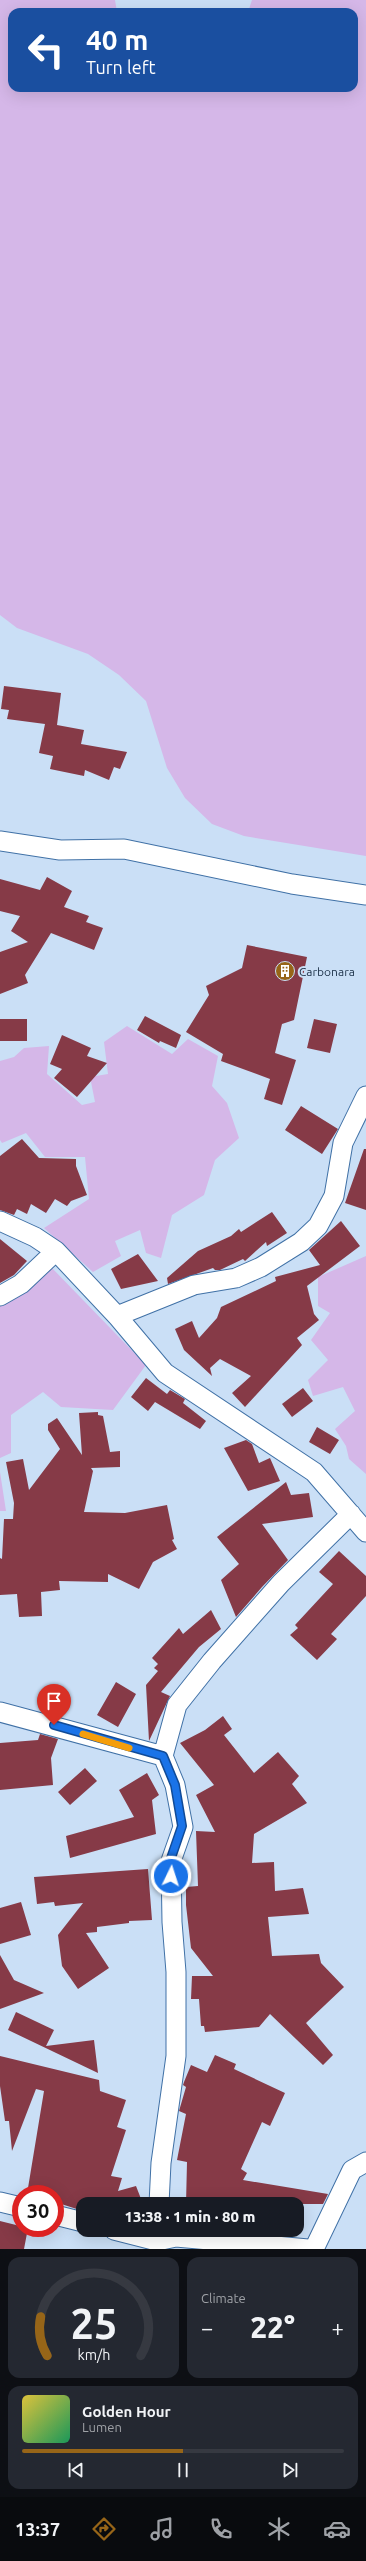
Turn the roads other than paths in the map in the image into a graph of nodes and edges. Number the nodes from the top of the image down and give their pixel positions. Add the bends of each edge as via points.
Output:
1 (0, 841) edge
2 (366, 895) edge
3 (366, 1096) edge
4 (0, 1221) edge
5 (56, 1250) junction
6 (0, 1296) edge
7 (117, 1316) junction
8 (351, 1514) junction
9 (366, 1532) edge
10 (0, 1712) edge
11 (163, 1756) junction
12 (366, 2162) edge
13 (159, 2197) edge
14 (0, 2202) edge
15 (12, 2205) edge
16 (64, 2217) edge
17 (76, 2220) edge
18 (176, 2237) edge
19 (308, 2249) edge
20 (314, 2249) edge

1 - 2 street via 60,850 124,849 292,884
3 - 7 street via 343,1143 334,1196 318,1226 301,1242 261,1267 236,1278 194,1285
4 - 5 street
5 - 6 street via 21,1284
5 - 7 street
7 - 8 street via 164,1374 314,1472
8 - 9 street
8 - 11 street via 281,1583 177,1705
10 - 11 street
11 - 13 street via 175,1785 182,1826 170,1861 176,1972 176,2056 161,2163
12 - 20 street via 352,2170
14 - 15 street
16 - 17 street
18 - 19 street

